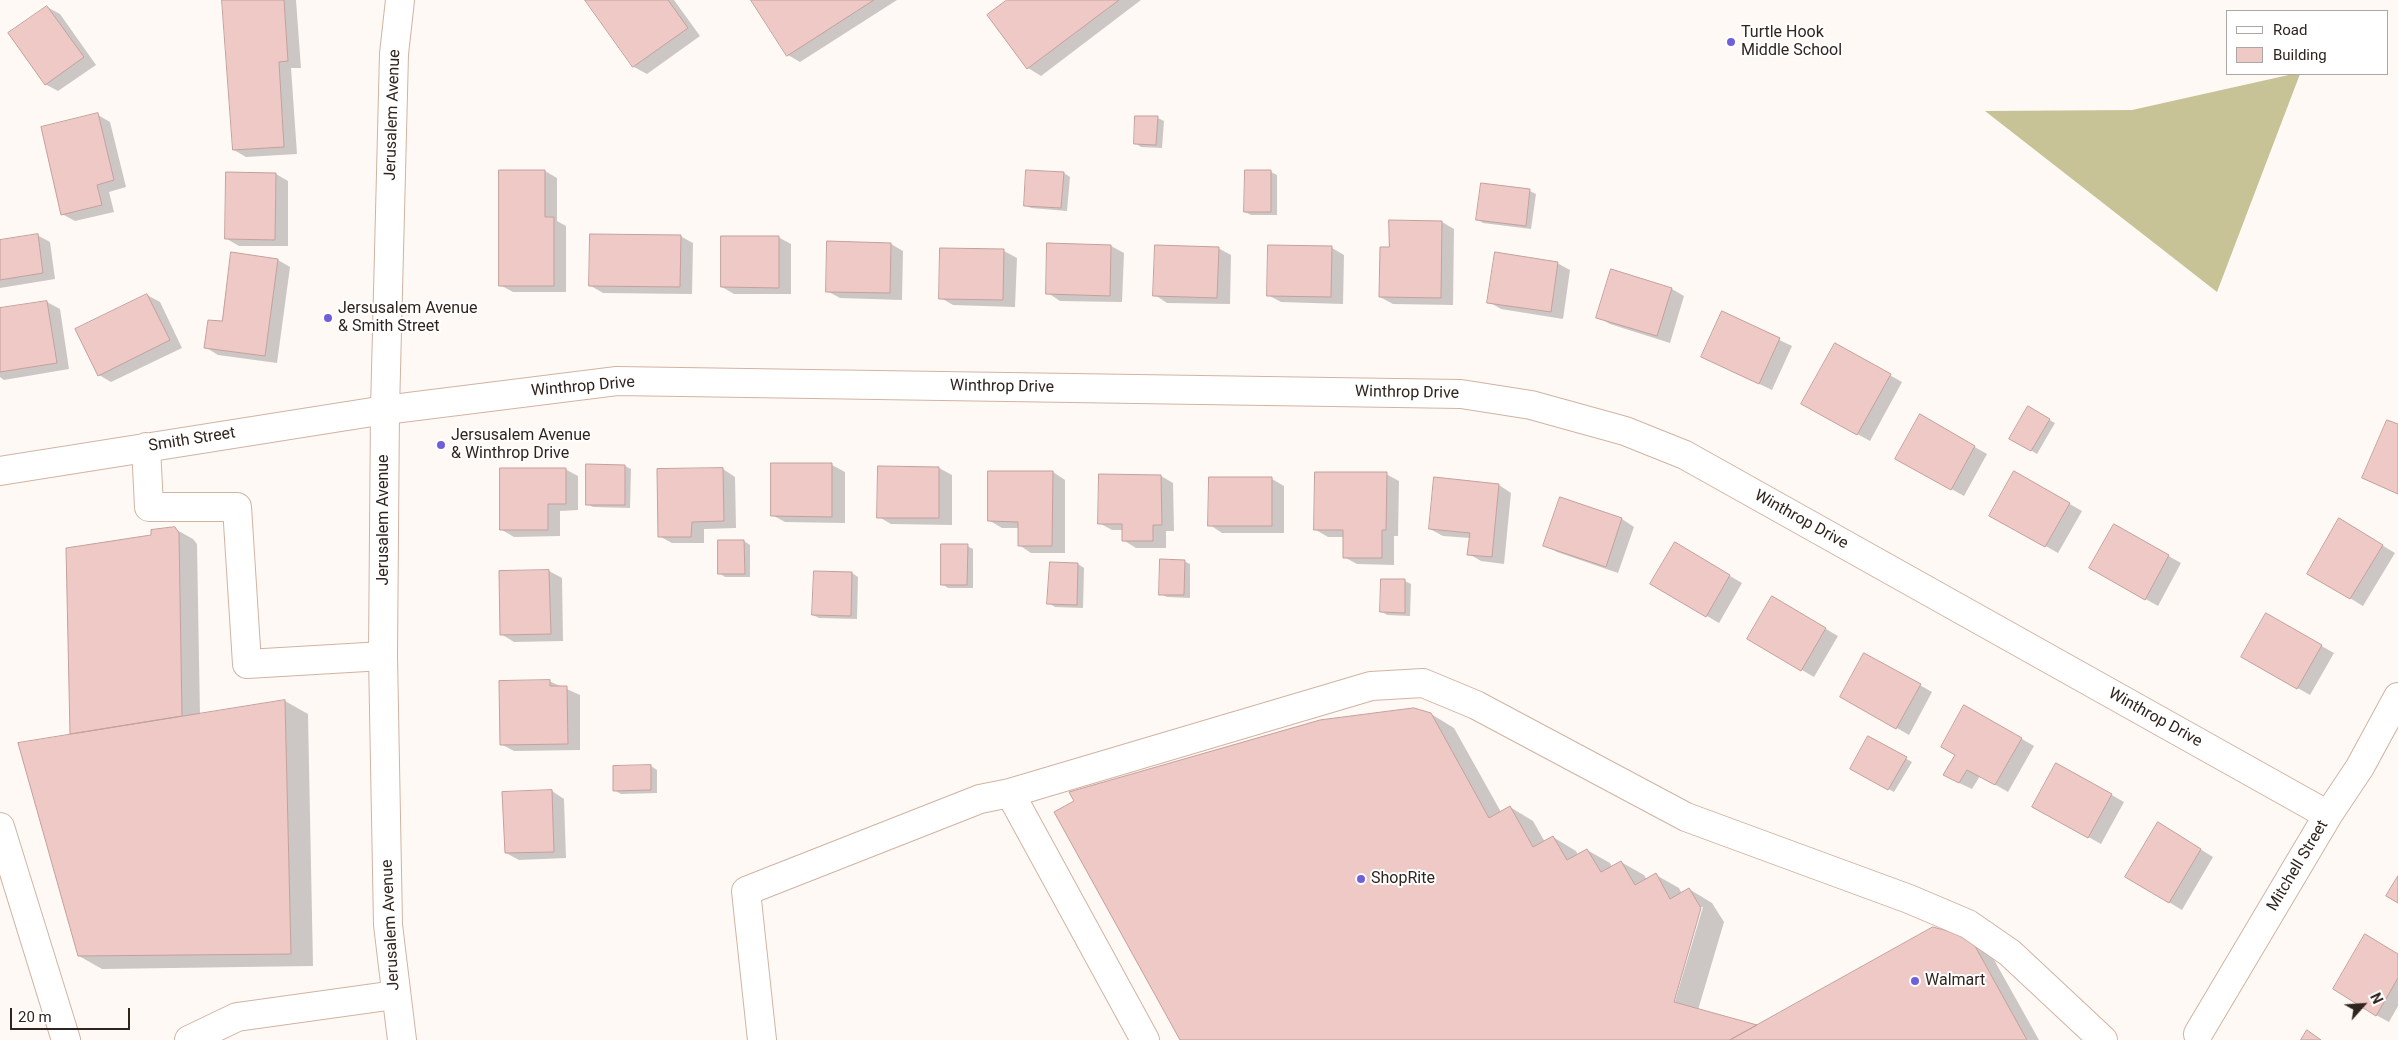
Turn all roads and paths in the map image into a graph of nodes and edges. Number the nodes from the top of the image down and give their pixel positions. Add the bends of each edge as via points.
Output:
1 (400, 0) edge
2 (385, 410) junction
3 (146, 447) junction
4 (0, 470) edge
5 (384, 656) junction
6 (2398, 697) edge
7 (1010, 793) junction
8 (2328, 815) junction
9 (0, 827) edge
10 (395, 995) junction
11 (2198, 1034) dead end
12 (66, 1040) edge
13 (189, 1040) edge
14 (402, 1040) edge
15 (762, 1040) edge
16 (1145, 1040) edge
17 (2103, 1040) edge

1 - 2 street, Jerusalem Avenue via 394,54
2 - 3 street, Smith Street
2 - 5 street, Jerusalem Avenue
2 - 8 street, Winthrop Drive via 617,381 1461,394 1531,405 1625,431 1685,454
3 - 4 street, Smith Street
3 - 5 street via 149,507 237,507 247,664
5 - 10 street, Jerusalem Avenue via 388,925
6 - 8 street, Mitchell Street via 2360,767
7 - 15 street via 980,799 746,891
7 - 16 street
7 - 17 street via 1371,686 1423,683 1476,705 1686,817 1910,899 1968,924 2010,953
8 - 11 street, Mitchell Street
9 - 12 street
10 - 13 street via 237,1017
10 - 14 street, Jerusalem Avenue

